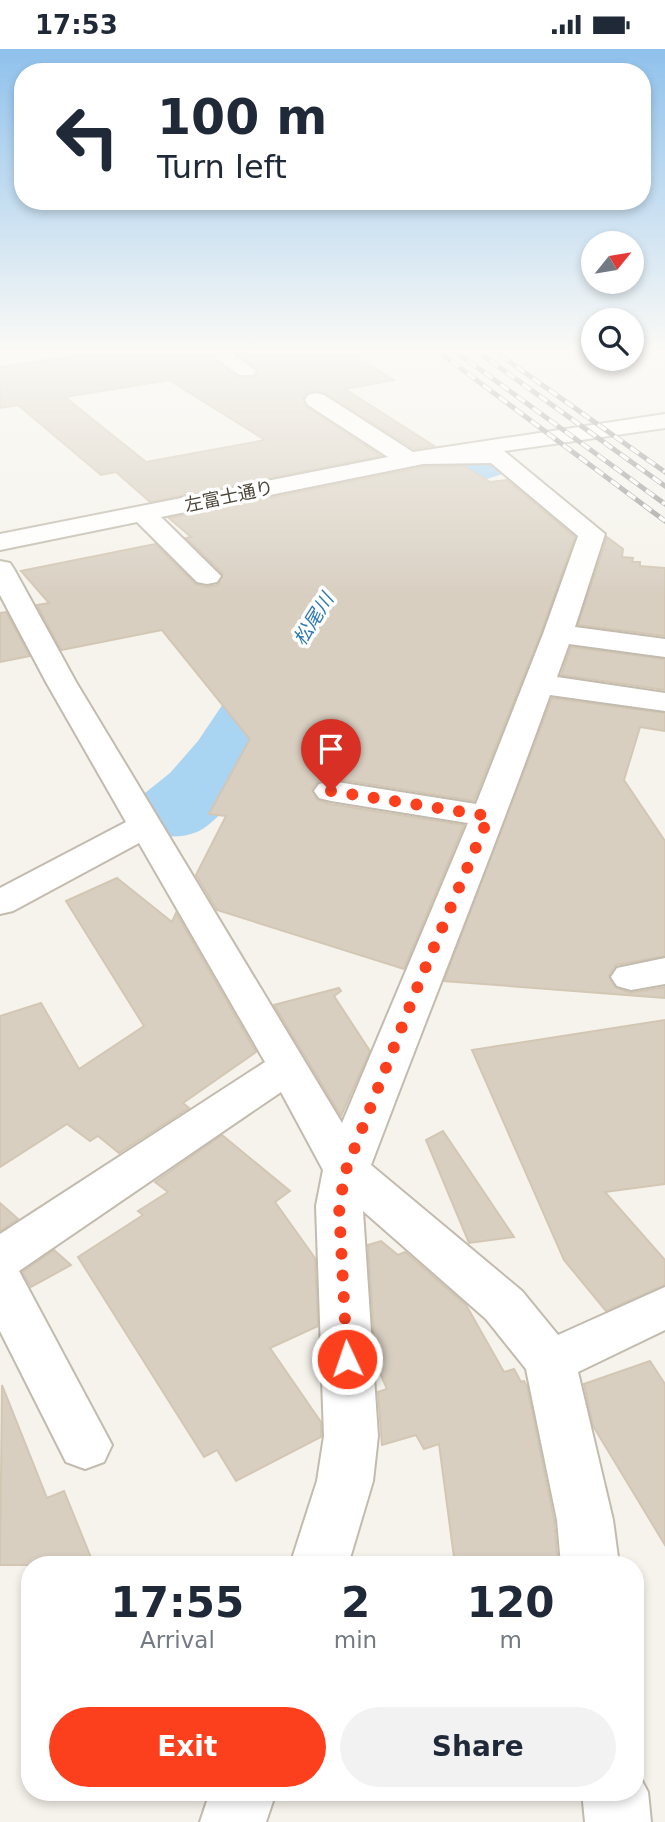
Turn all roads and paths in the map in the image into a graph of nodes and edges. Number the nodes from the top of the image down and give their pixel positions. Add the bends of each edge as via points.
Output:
1 (370, 432) edge
2 (592, 432) edge
3 (414, 458) junction
4 (143, 514) junction
5 (0, 542) edge
6 (0, 569) edge
7 (207, 576) dead end
8 (558, 634) junction
9 (665, 648) edge
10 (538, 684) junction
11 (665, 702) edge
12 (331, 791) dead end
13 (489, 816) junction
14 (145, 826) junction
15 (0, 903) edge
16 (289, 1066) junction
17 (346, 1170) junction
18 (0, 1259) edge
19 (0, 1283) edge
20 (665, 1307) edge
21 (550, 1362) junction
22 (85, 1445) dead end
23 (322, 1556) edge
24 (589, 1556) edge
25 (240, 1801) edge
26 (616, 1801) edge
27 (233, 1822) edge
28 (618, 1822) edge

1 - 3 street
2 - 3 street, 左富士通り
3 - 4 street, 左富士通り
3 - 8 street via 496,456 592,534
4 - 5 street, 左富士通り
4 - 7 street
6 - 14 street
8 - 9 street
8 - 10 street
10 - 11 street
10 - 13 street
12 - 13 street
13 - 17 street
14 - 15 street
14 - 16 street
16 - 17 street
16 - 18 street
17 - 21 street via 503,1305
17 - 23 street via 339,1206 351,1436 345,1481
19 - 22 street
20 - 21 street
21 - 24 street
25 - 27 street
26 - 28 street

